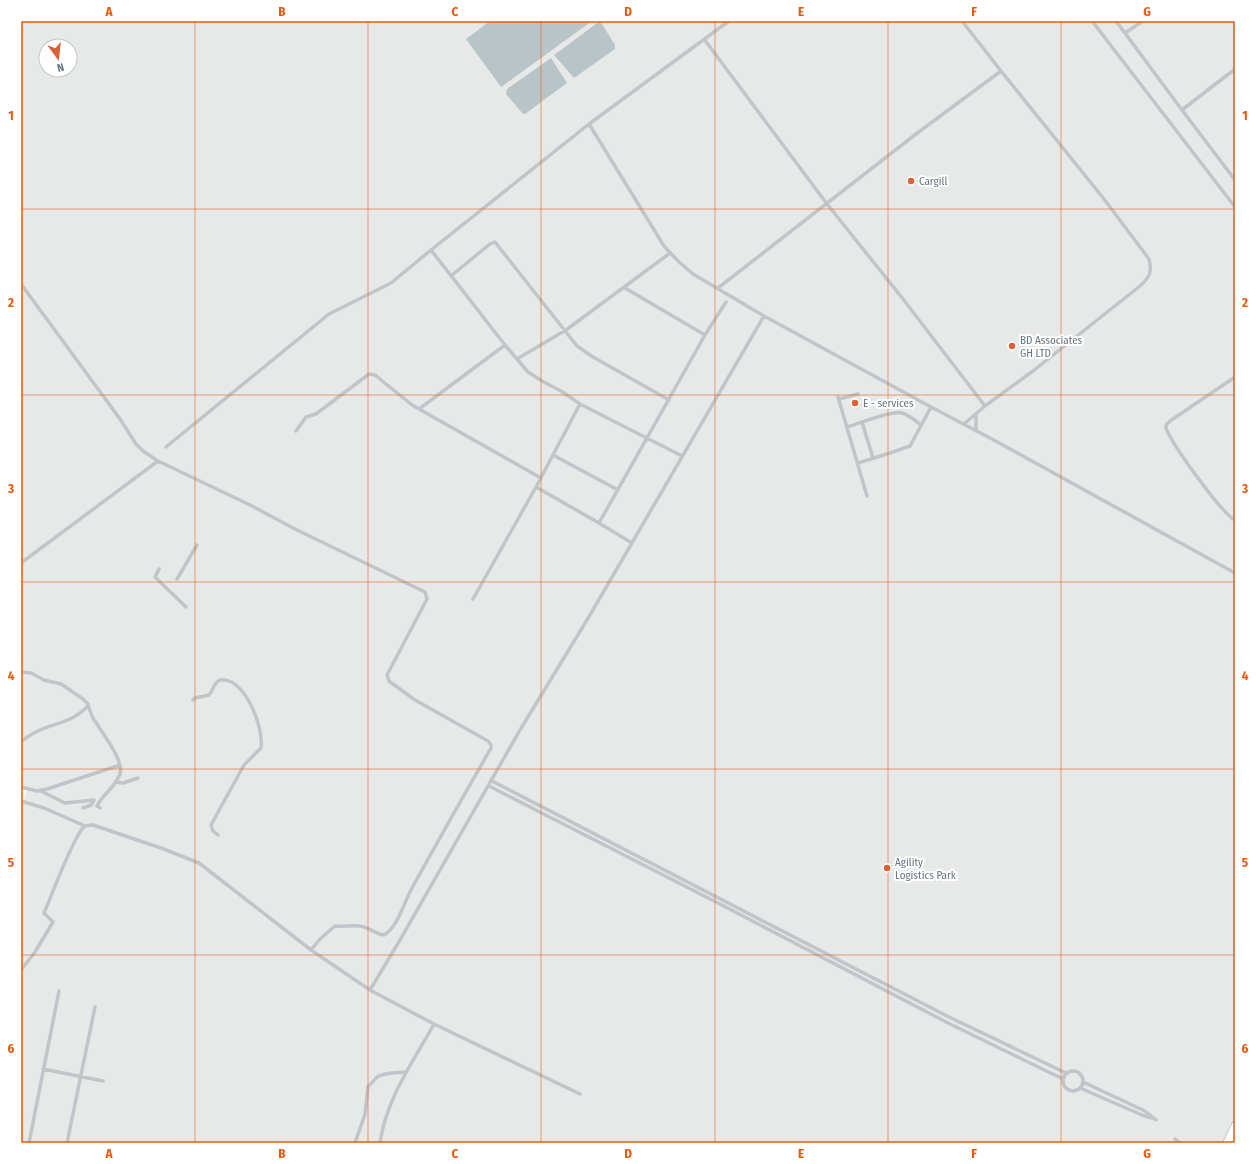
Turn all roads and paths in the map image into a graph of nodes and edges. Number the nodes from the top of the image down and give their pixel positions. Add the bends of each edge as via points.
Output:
1 (729, 21) edge
2 (962, 21) edge
3 (1092, 21) edge
4 (1116, 21) edge
5 (1143, 21) edge
6 (1125, 33) junction
7 (704, 39) junction
8 (1235, 69) edge
9 (1001, 71) junction
10 (1182, 110) junction
11 (589, 124) junction
12 (1235, 180) edge
13 (827, 204) junction
14 (1235, 206) edge
15 (430, 250) junction
16 (670, 253) junction
17 (452, 275) junction
18 (21, 284) edge
19 (624, 288) junction
20 (718, 288) junction
21 (726, 302) dead end
22 (764, 316) junction
23 (566, 330) junction
24 (706, 335) junction
25 (505, 345) junction
26 (517, 359) junction
27 (1235, 376) edge
28 (858, 394) dead end
29 (669, 400) junction
30 (580, 404) junction
31 (985, 406) junction
32 (931, 407) junction
33 (419, 409) junction
34 (976, 415) junction
35 (862, 422) junction
36 (964, 424) junction
37 (921, 425) junction
38 (847, 427) junction
39 (976, 430) junction
40 (296, 431) dead end
41 (647, 439) junction
42 (166, 447) dead end
43 (553, 455) junction
44 (682, 456) junction
45 (873, 458) junction
46 (158, 460) junction
47 (858, 463) junction
48 (541, 478) junction
49 (536, 487) junction
50 (618, 490) junction
51 (867, 496) dead end
52 (1235, 520) edge
53 (599, 522) junction
54 (632, 543) junction
55 (197, 545) dead end
56 (21, 563) edge
57 (159, 569) dead end
58 (1235, 574) edge
59 (177, 579) dead end
60 (473, 599) dead end
61 (186, 607) dead end
62 (21, 672) edge
63 (193, 700) dead end
64 (88, 706) junction
65 (21, 742) edge
66 (120, 765) junction
67 (138, 778) dead end
68 (492, 780) junction
69 (116, 782) junction
70 (489, 786) junction
71 (21, 787) edge
72 (40, 790) junction
73 (21, 801) edge
74 (83, 808) dead end
75 (100, 808) dead end
76 (85, 826) junction
77 (218, 835) dead end
78 (311, 950) junction
79 (21, 970) edge
80 (370, 990) junction
81 (59, 992) dead end
82 (95, 1007) dead end
83 (434, 1024) junction
84 (43, 1069) junction
85 (406, 1072) junction
86 (1066, 1074) junction
87 (81, 1076) junction
88 (1063, 1079) junction
89 (103, 1081) dead end
90 (1083, 1082) junction
91 (1080, 1088) junction
92 (580, 1094) dead end
93 (1235, 1124) edge
94 (1235, 1134) edge
95 (1175, 1138) dead end
96 (29, 1143) edge
97 (67, 1143) edge
98 (355, 1143) edge
99 (380, 1143) edge
100 (1180, 1143) edge
101 (1226, 1143) edge
102 (1231, 1143) edge

1 - 7 street
2 - 9 street
3 - 14 street
4 - 6 street
5 - 6 street
6 - 10 street
7 - 11 street
7 - 13 street
8 - 10 street
9 - 13 street
9 - 31 street via 1116,215 1149,258 1151,266 1148,280
10 - 12 street
11 - 15 street
11 - 16 street
13 - 20 street
13 - 31 street
15 - 17 street
15 - 42 street via 391,283 329,314
16 - 19 street
16 - 20 street via 693,274
17 - 23 street via 495,242
17 - 25 street
18 - 46 street via 137,446
19 - 23 street
19 - 24 street
20 - 22 street
21 - 24 street
22 - 32 street
22 - 44 street
23 - 26 street
23 - 29 street via 577,346 593,357
24 - 29 street
25 - 26 street
25 - 33 street
26 - 30 street via 528,372
27 - 52 street via 1166,425 1180,453 1201,482 1226,514
28 - 38 street via 839,398
29 - 41 street
30 - 41 street
30 - 43 street
31 - 34 street
32 - 36 street
32 - 37 street
33 - 40 street via 372,374 316,414 306,417
33 - 48 street
34 - 36 street
34 - 39 street
35 - 37 street via 899,413
35 - 38 street
35 - 45 street
36 - 39 street
37 - 45 street via 910,446
38 - 47 street
39 - 58 street
41 - 44 street
41 - 50 street
43 - 48 street
43 - 50 street
44 - 54 street
45 - 47 street
46 - 56 street
46 - 78 street via 425,592 427,599 387,678 415,700 491,745 391,930 384,935 364,927 335,926
47 - 51 street
48 - 49 street
49 - 53 street
49 - 60 street
50 - 53 street
53 - 54 street
54 - 68 street
55 - 59 street
57 - 61 street via 155,577
62 - 64 street via 62,684 84,699
63 - 77 street via 209,695 219,680 231,682 243,692 258,722 261,748 244,765 212,825
64 - 65 street via 74,718 40,730
64 - 66 street
66 - 69 street via 121,772
66 - 72 street
67 - 69 street via 123,783
68 - 70 street
68 - 86 street via 951,1018
69 - 75 street via 98,804
70 - 80 street
70 - 88 street via 948,1024
71 - 72 street
72 - 74 street via 65,803 94,800 91,805
73 - 76 street
76 - 78 street via 93,825 118,833 200,863
76 - 79 street via 76,839 44,913 53,922
78 - 80 street
80 - 83 street
81 - 84 street
82 - 87 street
83 - 85 street
83 - 92 street
84 - 87 street
84 - 96 street
85 - 98 street via 381,1075 368,1086 365,1114
85 - 99 street via 390,1104
86 - 88 street
86 - 90 street via 1072,1071 1079,1073
87 - 89 street
87 - 97 street
88 - 91 street via 1067,1090 1074,1092
90 - 91 street
90 - 91 street via 1145,1111 1156,1120
93 - 101 highway
94 - 102 highway
95 - 100 street

